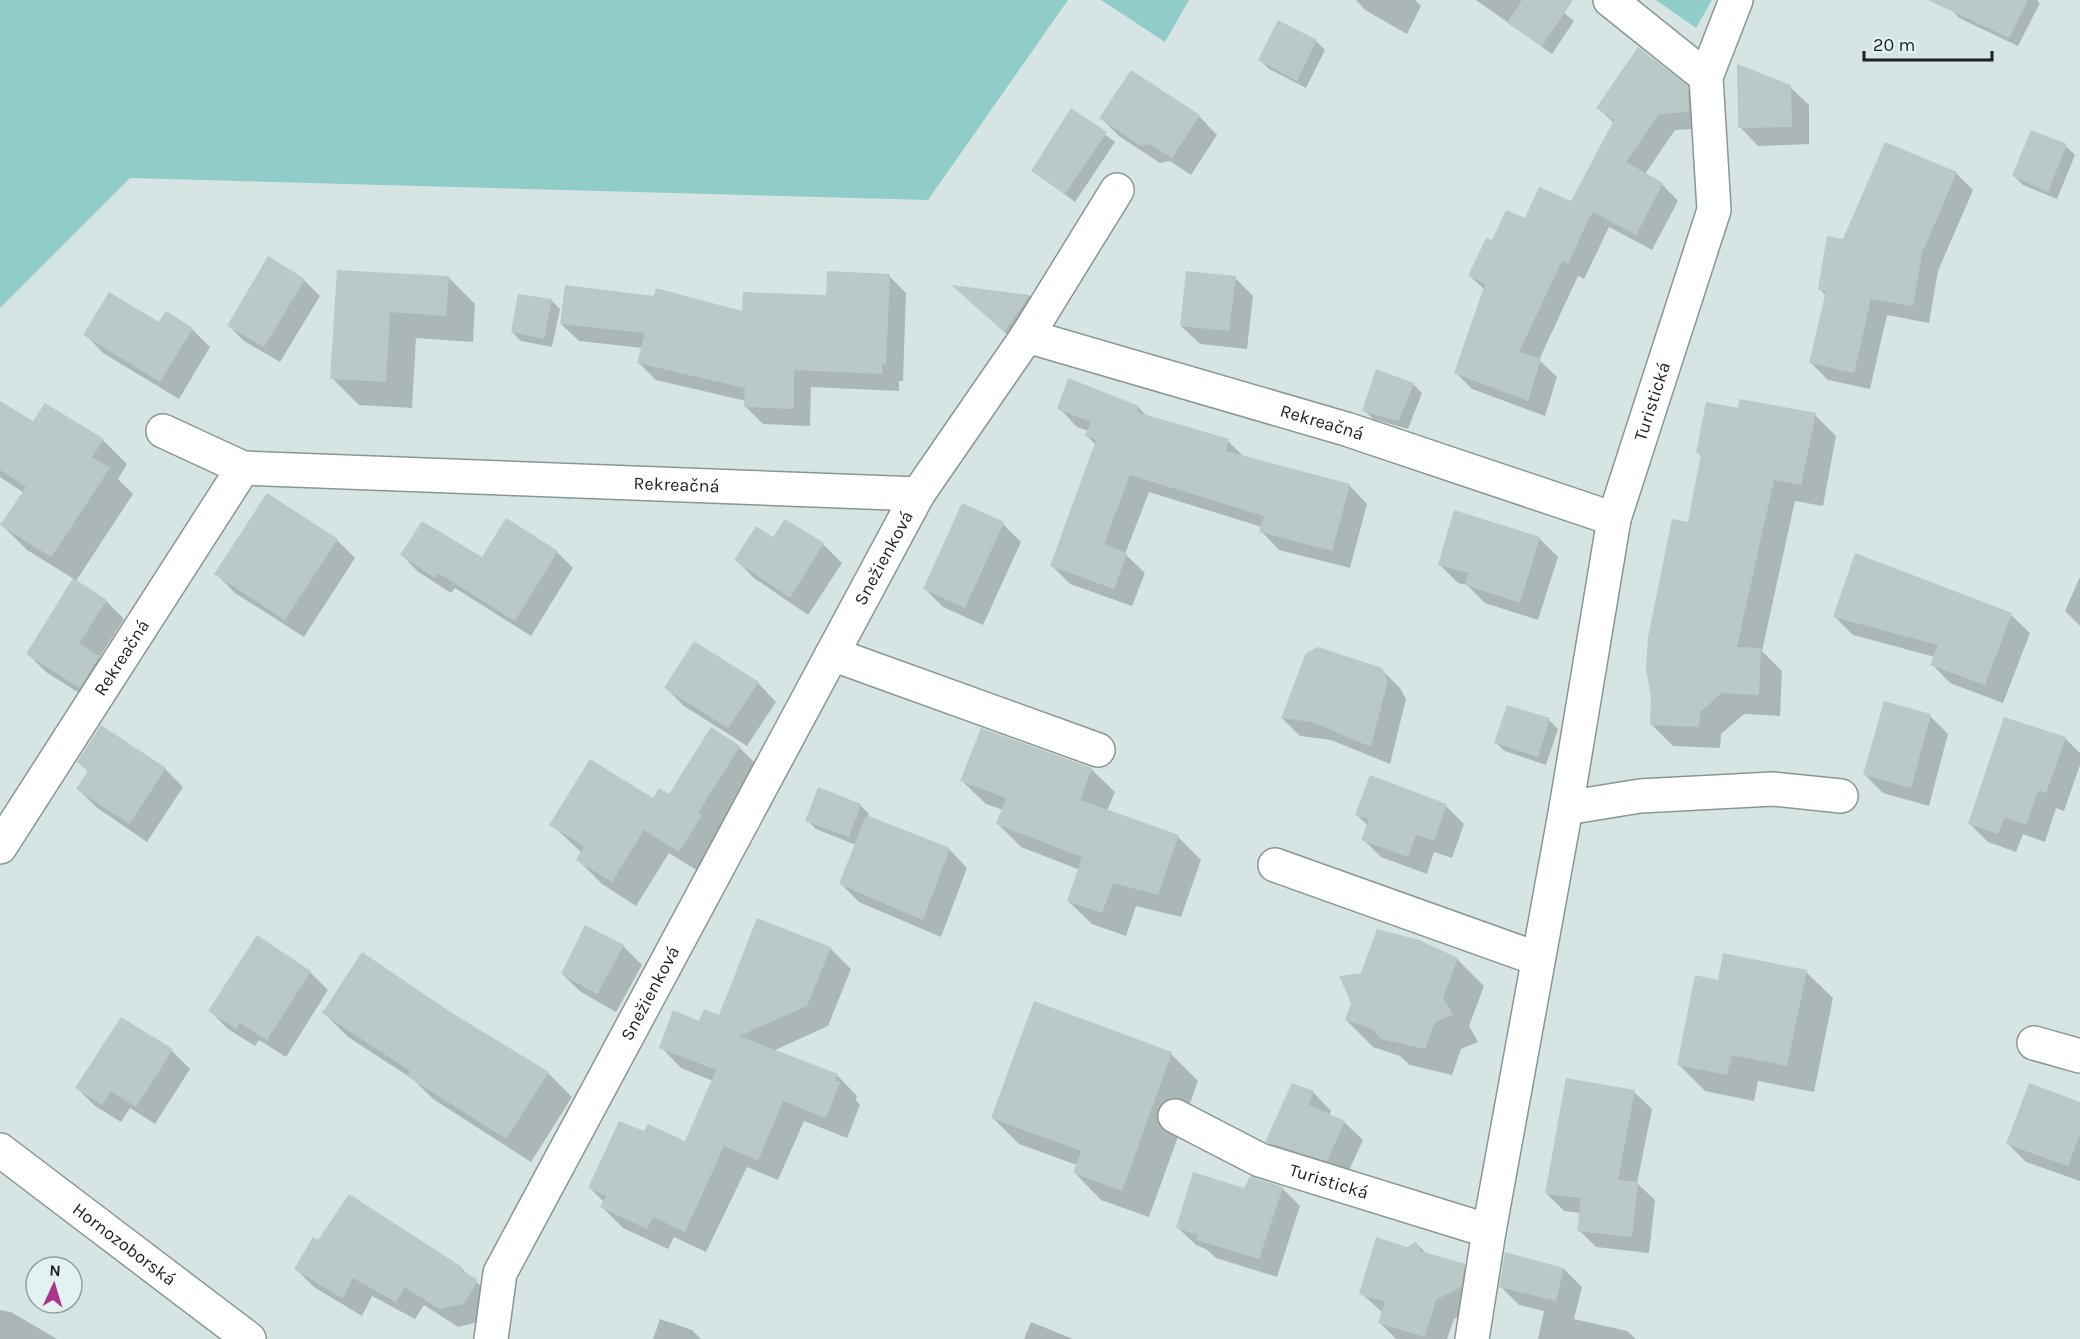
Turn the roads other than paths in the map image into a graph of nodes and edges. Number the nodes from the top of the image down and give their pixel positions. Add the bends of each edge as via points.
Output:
1 (1610, 0) edge
2 (1736, 0) edge
3 (1706, 77) junction
4 (1117, 190) dead end
5 (1027, 336) junction
6 (163, 431) dead end
7 (243, 468) junction
8 (918, 494) junction
9 (1614, 519) junction
10 (832, 654) junction
11 (1098, 750) dead end
12 (1841, 796) dead end
13 (1566, 808) junction
14 (0, 847) edge
15 (1275, 865) dead end
16 (1538, 959) junction
17 (2034, 1043) dead end
18 (2080, 1056) edge
19 (1175, 1116) dead end
20 (0, 1150) edge
21 (1489, 1231) junction
22 (249, 1339) edge
23 (491, 1339) edge
24 (1473, 1339) edge

1 - 3 street
2 - 3 street, Turistická
3 - 9 street, Turistická via 1714,210
4 - 5 street
5 - 8 street
5 - 9 street, Rekreačná via 1346,429
6 - 7 street, Rekreačná
7 - 8 street, Rekreačná
7 - 14 street, Rekreačná
8 - 10 street, Snežienková
9 - 13 street, Turistická
10 - 11 street
10 - 23 street, Snežienková via 500,1273
12 - 13 street via 1773,789 1640,796
13 - 16 street, Turistická
15 - 16 street
16 - 21 street, Turistická
17 - 18 street
19 - 21 street, Turistická via 1260,1160
20 - 22 street, Hornozoborská
21 - 24 street, Turistická

